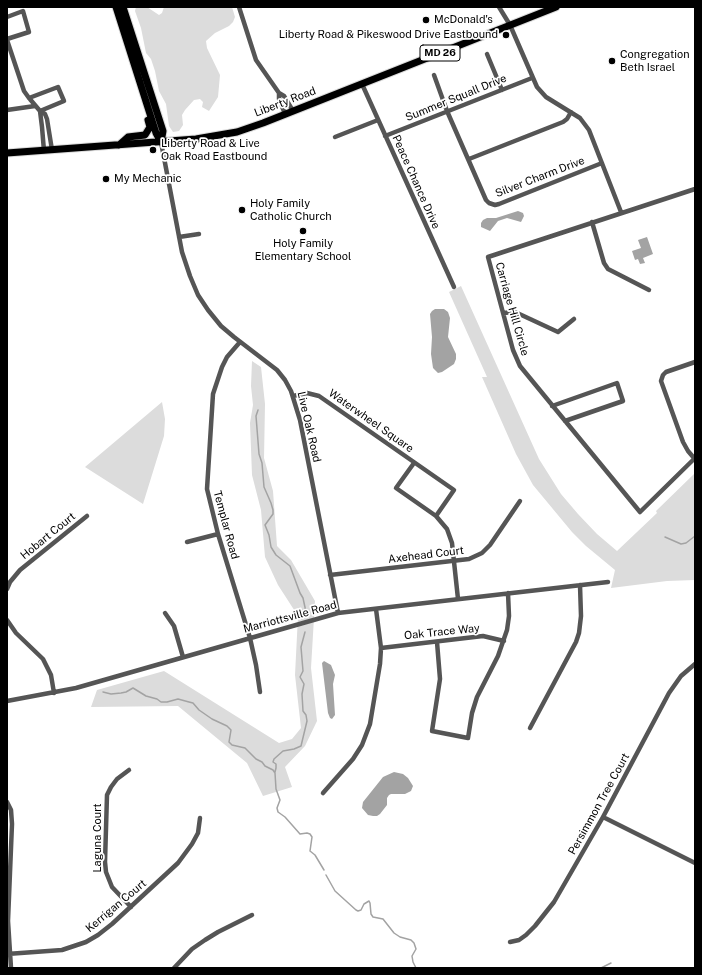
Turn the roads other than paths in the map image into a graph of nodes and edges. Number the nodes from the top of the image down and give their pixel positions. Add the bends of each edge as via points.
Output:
1 (116, 7) edge
2 (123, 7) edge
3 (239, 7) edge
4 (500, 7) edge
5 (556, 7) edge
6 (7, 17) edge
7 (510, 25) junction
8 (7, 40) edge
9 (487, 54) dead end
10 (434, 75) dead end
11 (532, 78) junction
12 (362, 84) junction
13 (502, 90) junction
14 (279, 93) junction
15 (29, 98) junction
16 (35, 106) junction
17 (7, 110) edge
18 (40, 111) junction
19 (148, 111) junction
20 (293, 111) junction
21 (448, 111) junction
22 (571, 112) junction
23 (285, 114) junction
24 (378, 120) junction
25 (385, 136) junction
26 (335, 137) dead end
27 (161, 142) junction
28 (119, 145) junction
29 (44, 150) junction
30 (52, 150) junction
31 (7, 154) edge
32 (468, 159) junction
33 (602, 163) junction
34 (695, 189) edge
35 (621, 212) junction
36 (592, 222) junction
37 (199, 234) dead end
38 (179, 237) junction
39 (454, 287) dead end
40 (649, 290) dead end
41 (503, 313) junction
42 (574, 319) dead end
43 (240, 342) junction
44 (695, 362) edge
45 (293, 396) junction
46 (552, 406) junction
47 (565, 421) junction
48 (695, 458) edge
49 (414, 463) junction
50 (520, 501) dead end
51 (87, 516) dead end
52 (436, 516) junction
53 (218, 534) junction
54 (188, 542) dead end
55 (454, 561) junction
56 (330, 575) junction
57 (608, 582) dead end
58 (580, 585) junction
59 (7, 589) edge
60 (508, 593) junction
61 (458, 599) junction
62 (376, 609) junction
63 (165, 613) dead end
64 (338, 613) junction
65 (7, 620) edge
66 (250, 638) junction
67 (504, 641) junction
68 (436, 642) junction
69 (381, 648) junction
70 (184, 657) junction
71 (695, 664) edge
72 (260, 692) dead end
73 (54, 693) junction
74 (7, 702) edge
75 (530, 728) dead end
76 (129, 770) dead end
77 (323, 793) dead end
78 (7, 802) edge
79 (603, 817) junction
80 (200, 818) dead end
81 (695, 863) edge
82 (8, 872) edge
83 (131, 907) junction
84 (252, 914) dead end
85 (510, 942) dead end
86 (8, 954) edge
87 (11, 968) edge
88 (174, 968) edge

1 - 19 main road
2 - 27 main road via 163,131
3 - 14 street via 256,60
4 - 7 street
5 - 7 main road, Liberty Road / MD 26
6 - 8 street via 22,11 29,32
7 - 11 street
7 - 12 main road, Liberty Road / MD 26
8 - 15 street
9 - 13 street
10 - 21 street, Silver Charm Drive
11 - 13 street, Summer Squall Drive
11 - 22 street via 546,97
12 - 20 main road, Liberty Road / MD 26
12 - 24 street, Peace Chance Drive
13 - 21 street, Summer Squall Drive
14 - 20 street via 284,96
14 - 23 street
15 - 16 street
15 - 18 street via 58,87 64,101
16 - 17 street
16 - 18 street
18 - 29 street
18 - 30 street via 47,119
19 - 27 main road
19 - 28 main road via 146,115 150,127 147,132 142,136 128,137
20 - 23 main road, Liberty Road / MD 26
21 - 25 street, Summer Squall Drive
21 - 32 street, Silver Charm Drive
22 - 32 street via 563,122
22 - 33 street via 584,122 589,130
23 - 27 main road, Liberty Road / MD 26 via 229,134
24 - 25 street, Peace Chance Drive
24 - 26 street
25 - 39 street, Peace Chance Drive
27 - 28 main road, Liberty Road / MD 26
27 - 38 street, Live Oak Road
28 - 30 main road, Liberty Road / MD 26
29 - 30 main road, Liberty Road / MD 26
29 - 31 main road, Liberty Road / MD 26
32 - 33 street, Silver Charm Drive via 486,200 495,204
33 - 35 street
34 - 35 street, Carriage Hill Circle
35 - 36 street, Carriage Hill Circle
36 - 40 street via 604,263 608,268
36 - 41 street, Carriage Hill Circle via 488,257
37 - 38 street
38 - 43 street, Live Oak Road via 186,266 198,295 221,326
41 - 42 street via 515,312 558,332
41 - 46 street, Carriage Hill Circle via 520,366
43 - 45 street, Live Oak Road via 277,370
43 - 53 street, Templar Road via 222,367 213,394 207,490
44 - 48 street via 666,372 661,381 683,442
45 - 49 street, Waterwheel Square via 307,393 319,396
45 - 56 street, Live Oak Road
46 - 47 street, Carriage Hill Circle
46 - 47 street via 617,382 623,401
47 - 48 street, Carriage Hill Circle via 640,512
49 - 52 street, Waterwheel Square via 396,488
49 - 52 street, Waterwheel Square via 454,490
50 - 55 street, Axehead Court via 482,553 469,559
51 - 59 street, Hobart Court via 20,570
52 - 55 street, Waterwheel Square via 447,529
53 - 54 street
53 - 66 street, Templar Road
55 - 56 street, Axehead Court
55 - 61 street, Waterwheel Square
56 - 64 street, Live Oak Road
57 - 58 street, Marriottsville Road
58 - 60 street, Marriottsville Road
58 - 75 street via 581,616 576,642
60 - 61 street, Marriottsville Road
60 - 67 street via 509,616
61 - 62 street, Marriottsville Road
62 - 64 street, Marriottsville Road
62 - 69 street
63 - 70 street via 174,626
64 - 66 street, Marriottsville Road
65 - 73 street via 16,634 43,659 51,675
66 - 70 street, Marriottsville Road
66 - 72 street, Templar Road
67 - 68 street, Oak Trace Way via 483,636
67 - 68 street via 477,697 468,738 432,731 440,679
68 - 69 street, Oak Trace Way
69 - 77 street via 370,724 353,759
70 - 73 street, Marriottsville Road
71 - 79 street, Persimmon Tree Court via 681,676 670,694
73 - 74 street, Marriottsville Road
76 - 83 street, Laguna Court via 117,779 107,795 105,862 112,887
78 - 82 street via 11,810 12,824
79 - 81 street
79 - 85 street, Persimmon Tree Court via 554,902 526,935
80 - 83 street, Kerrigan Court via 198,833 185,853
82 - 86 street
83 - 86 street, Kerrigan Court via 86,942 62,950
84 - 88 street via 205,940 192,949
86 - 87 street

